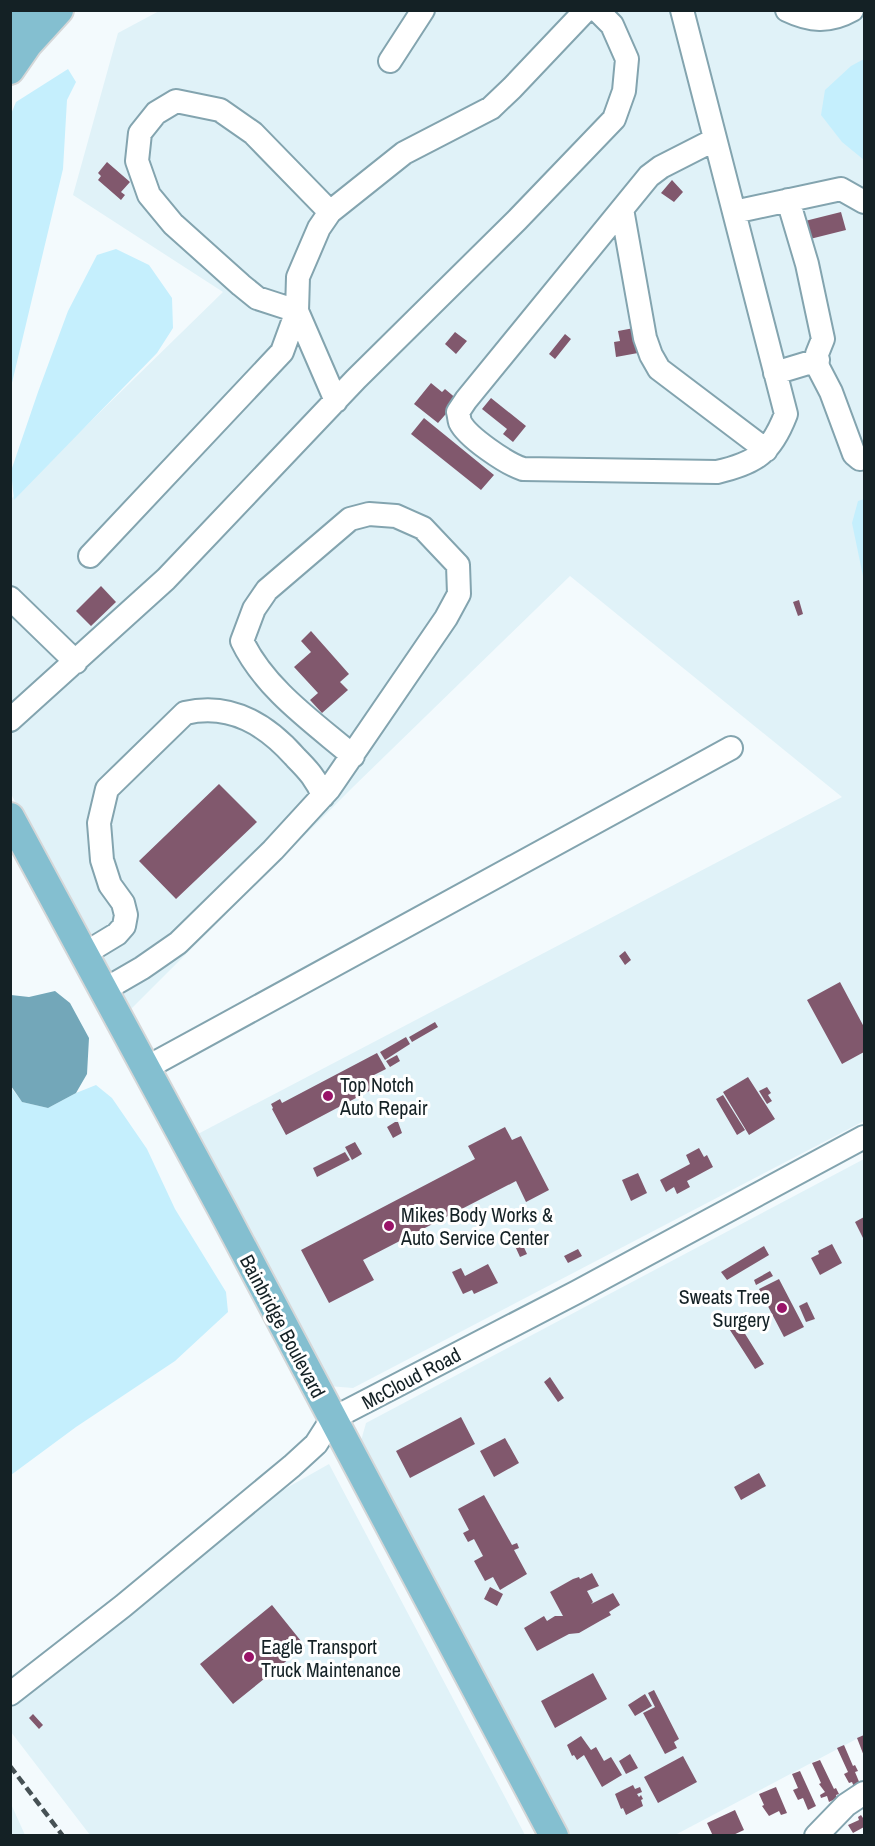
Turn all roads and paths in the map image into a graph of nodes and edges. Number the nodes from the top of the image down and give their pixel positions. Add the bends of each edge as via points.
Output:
1 (45, 10) edge
2 (59, 10) edge
3 (423, 10) edge
4 (586, 10) edge
5 (597, 10) edge
6 (682, 10) edge
7 (787, 10) edge
8 (852, 10) edge
9 (10, 29) edge
10 (390, 61) dead end
11 (10, 70) edge
12 (714, 140) junction
13 (864, 184) edge
14 (841, 189) junction
15 (788, 200) junction
16 (864, 202) edge
17 (622, 209) junction
18 (330, 212) junction
19 (734, 212) junction
20 (297, 311) junction
21 (818, 360) junction
22 (776, 373) junction
23 (336, 401) junction
24 (766, 450) junction
25 (864, 458) edge
26 (90, 556) dead end
27 (10, 598) edge
28 (76, 662) junction
29 (10, 720) edge
30 (731, 748) dead end
31 (353, 756) junction
32 (323, 796) junction
33 (10, 817) edge
34 (84, 954) junction
35 (104, 990) junction
36 (146, 1068) junction
37 (864, 1137) edge
38 (332, 1419) junction
39 (10, 1694) edge
40 (864, 1793) edge
41 (554, 1836) edge
42 (816, 1836) edge

1 - 9 main road
2 - 11 main road
3 - 10 street
4 - 18 street via 491,108 404,153
5 - 23 street via 612,25 627,59 624,91 614,119
6 - 12 street
7 - 8 street via 814,20 841,16
12 - 17 street via 649,176
12 - 19 street
13 - 14 street
14 - 15 street
14 - 16 street
15 - 19 street
15 - 21 street via 823,339
17 - 24 street via 651,356 659,369
17 - 24 street via 466,400 458,412 460,422 512,466 523,469 717,472 743,466
18 - 20 street via 298,277
18 - 20 street via 252,133 220,110 176,101 156,113 140,133 137,161 149,195 173,224 257,298
19 - 22 street
20 - 23 street
20 - 26 street via 282,352
21 - 22 street
21 - 25 street via 854,454
22 - 24 street via 786,414
23 - 28 street via 166,579
27 - 28 street
28 - 29 street
30 - 36 street
31 - 31 street via 459,594 459,565 423,528 396,516 369,514 350,519 267,590 254,609 242,641 280,694
31 - 32 street
32 - 34 street via 317,781 281,741 260,725 227,712 202,709 185,714 107,789 99,823 102,860 126,915 117,934
32 - 35 street via 178,943
33 - 34 main road, Bainbridge Boulevard
34 - 35 main road, Bainbridge Boulevard
35 - 36 main road, Bainbridge Boulevard
36 - 38 main road, Bainbridge Boulevard
37 - 38 street, McCloud Road
38 - 39 street, McCloud Road via 316,1444 292,1466
38 - 41 main road, Bainbridge Boulevard
40 - 42 street via 846,1805

